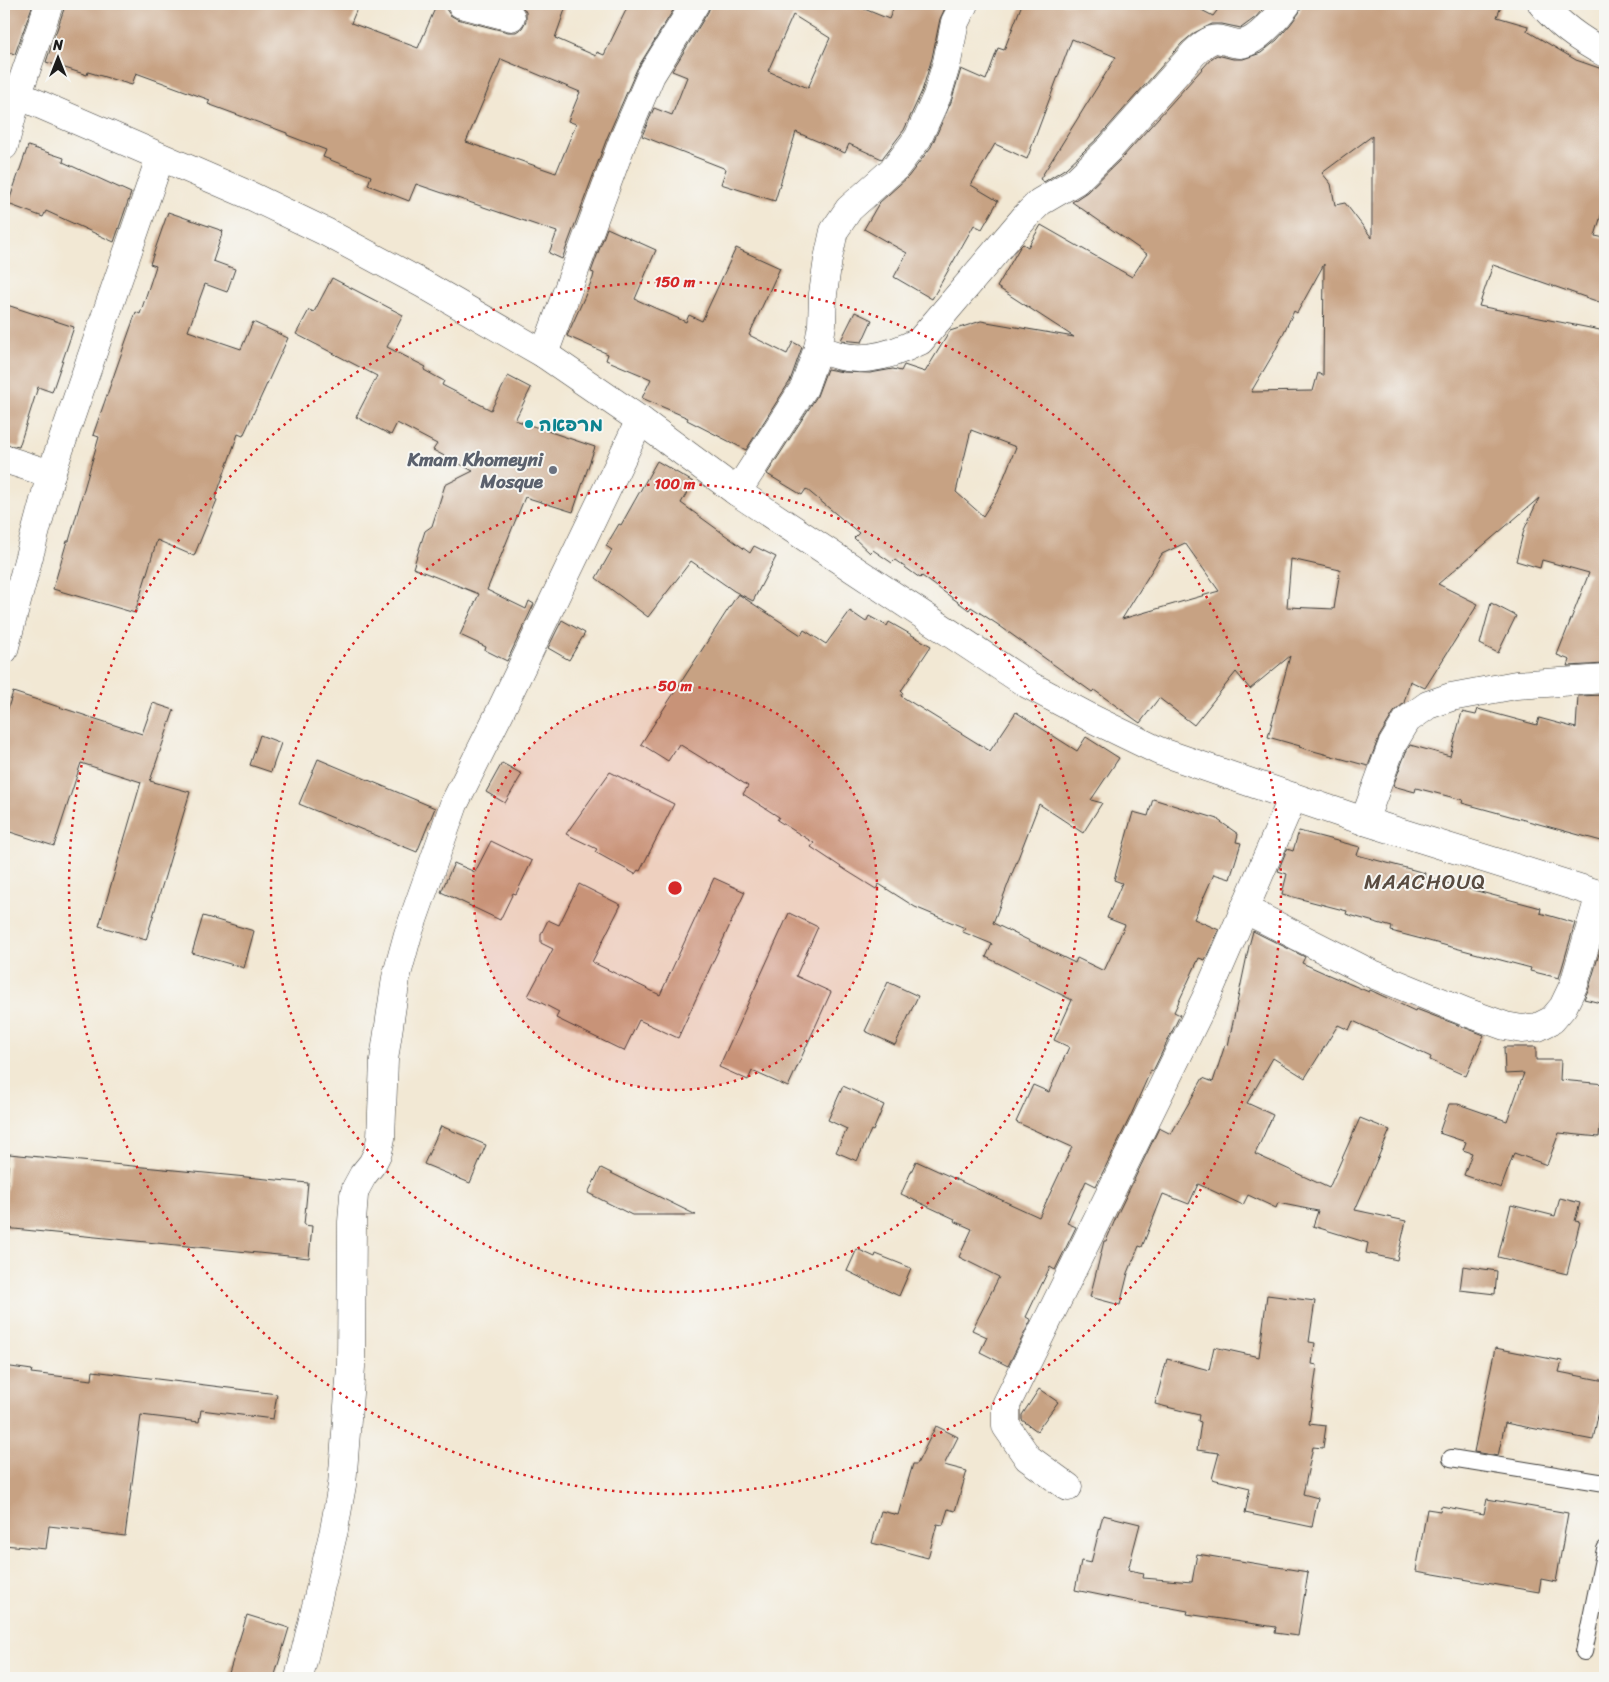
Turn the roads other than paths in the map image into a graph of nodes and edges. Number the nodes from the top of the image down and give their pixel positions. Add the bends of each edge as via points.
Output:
1 (49, 4) edge
2 (461, 4) edge
3 (695, 4) edge
4 (964, 4) edge
5 (1287, 4) edge
6 (1542, 4) edge
7 (511, 17) dead end
8 (1605, 53) edge
9 (11, 92) edge
10 (4, 146) edge
11 (160, 158) junction
12 (818, 348) junction
13 (544, 354) junction
14 (640, 420) junction
15 (4, 459) edge
16 (51, 474) junction
17 (737, 492) junction
18 (4, 650) edge
19 (1605, 679) edge
20 (1293, 797) junction
21 (1364, 821) junction
22 (1603, 895) edge
23 (1244, 909) junction
24 (1451, 1458) dead end
25 (1605, 1483) edge
26 (1068, 1487) dead end
27 (1605, 1549) edge
28 (1584, 1652) dead end
29 (299, 1678) edge

1 - 9 street
2 - 7 street
3 - 13 street via 651,75 622,143
4 - 12 street via 955,22 937,96 918,138 896,167 849,209 834,231
5 - 12 street via 1248,42 1241,44 1214,39 1194,53 1111,147 1083,174 1040,202 1026,216 920,342 876,358 860,359 830,354
6 - 8 street via 1565,29
9 - 10 street
9 - 11 street
11 - 13 street via 326,232
11 - 16 street
12 - 17 street via 804,388
13 - 14 street
14 - 17 street
14 - 29 street via 454,804 408,934 396,978 384,1060 381,1138 378,1152 354,1195 351,1367 342,1484
15 - 16 street
16 - 18 street
17 - 20 street via 1027,684 1159,751
19 - 21 street via 1516,685 1451,696 1428,705 1406,720 1392,745
20 - 21 street
20 - 23 street
21 - 22 street
22 - 23 street via 1574,984 1563,1007 1552,1020 1538,1027 1522,1029 1466,1012 1370,973
23 - 26 street via 1206,998 1006,1405 1006,1426 1028,1458
24 - 25 lane
27 - 28 lane

